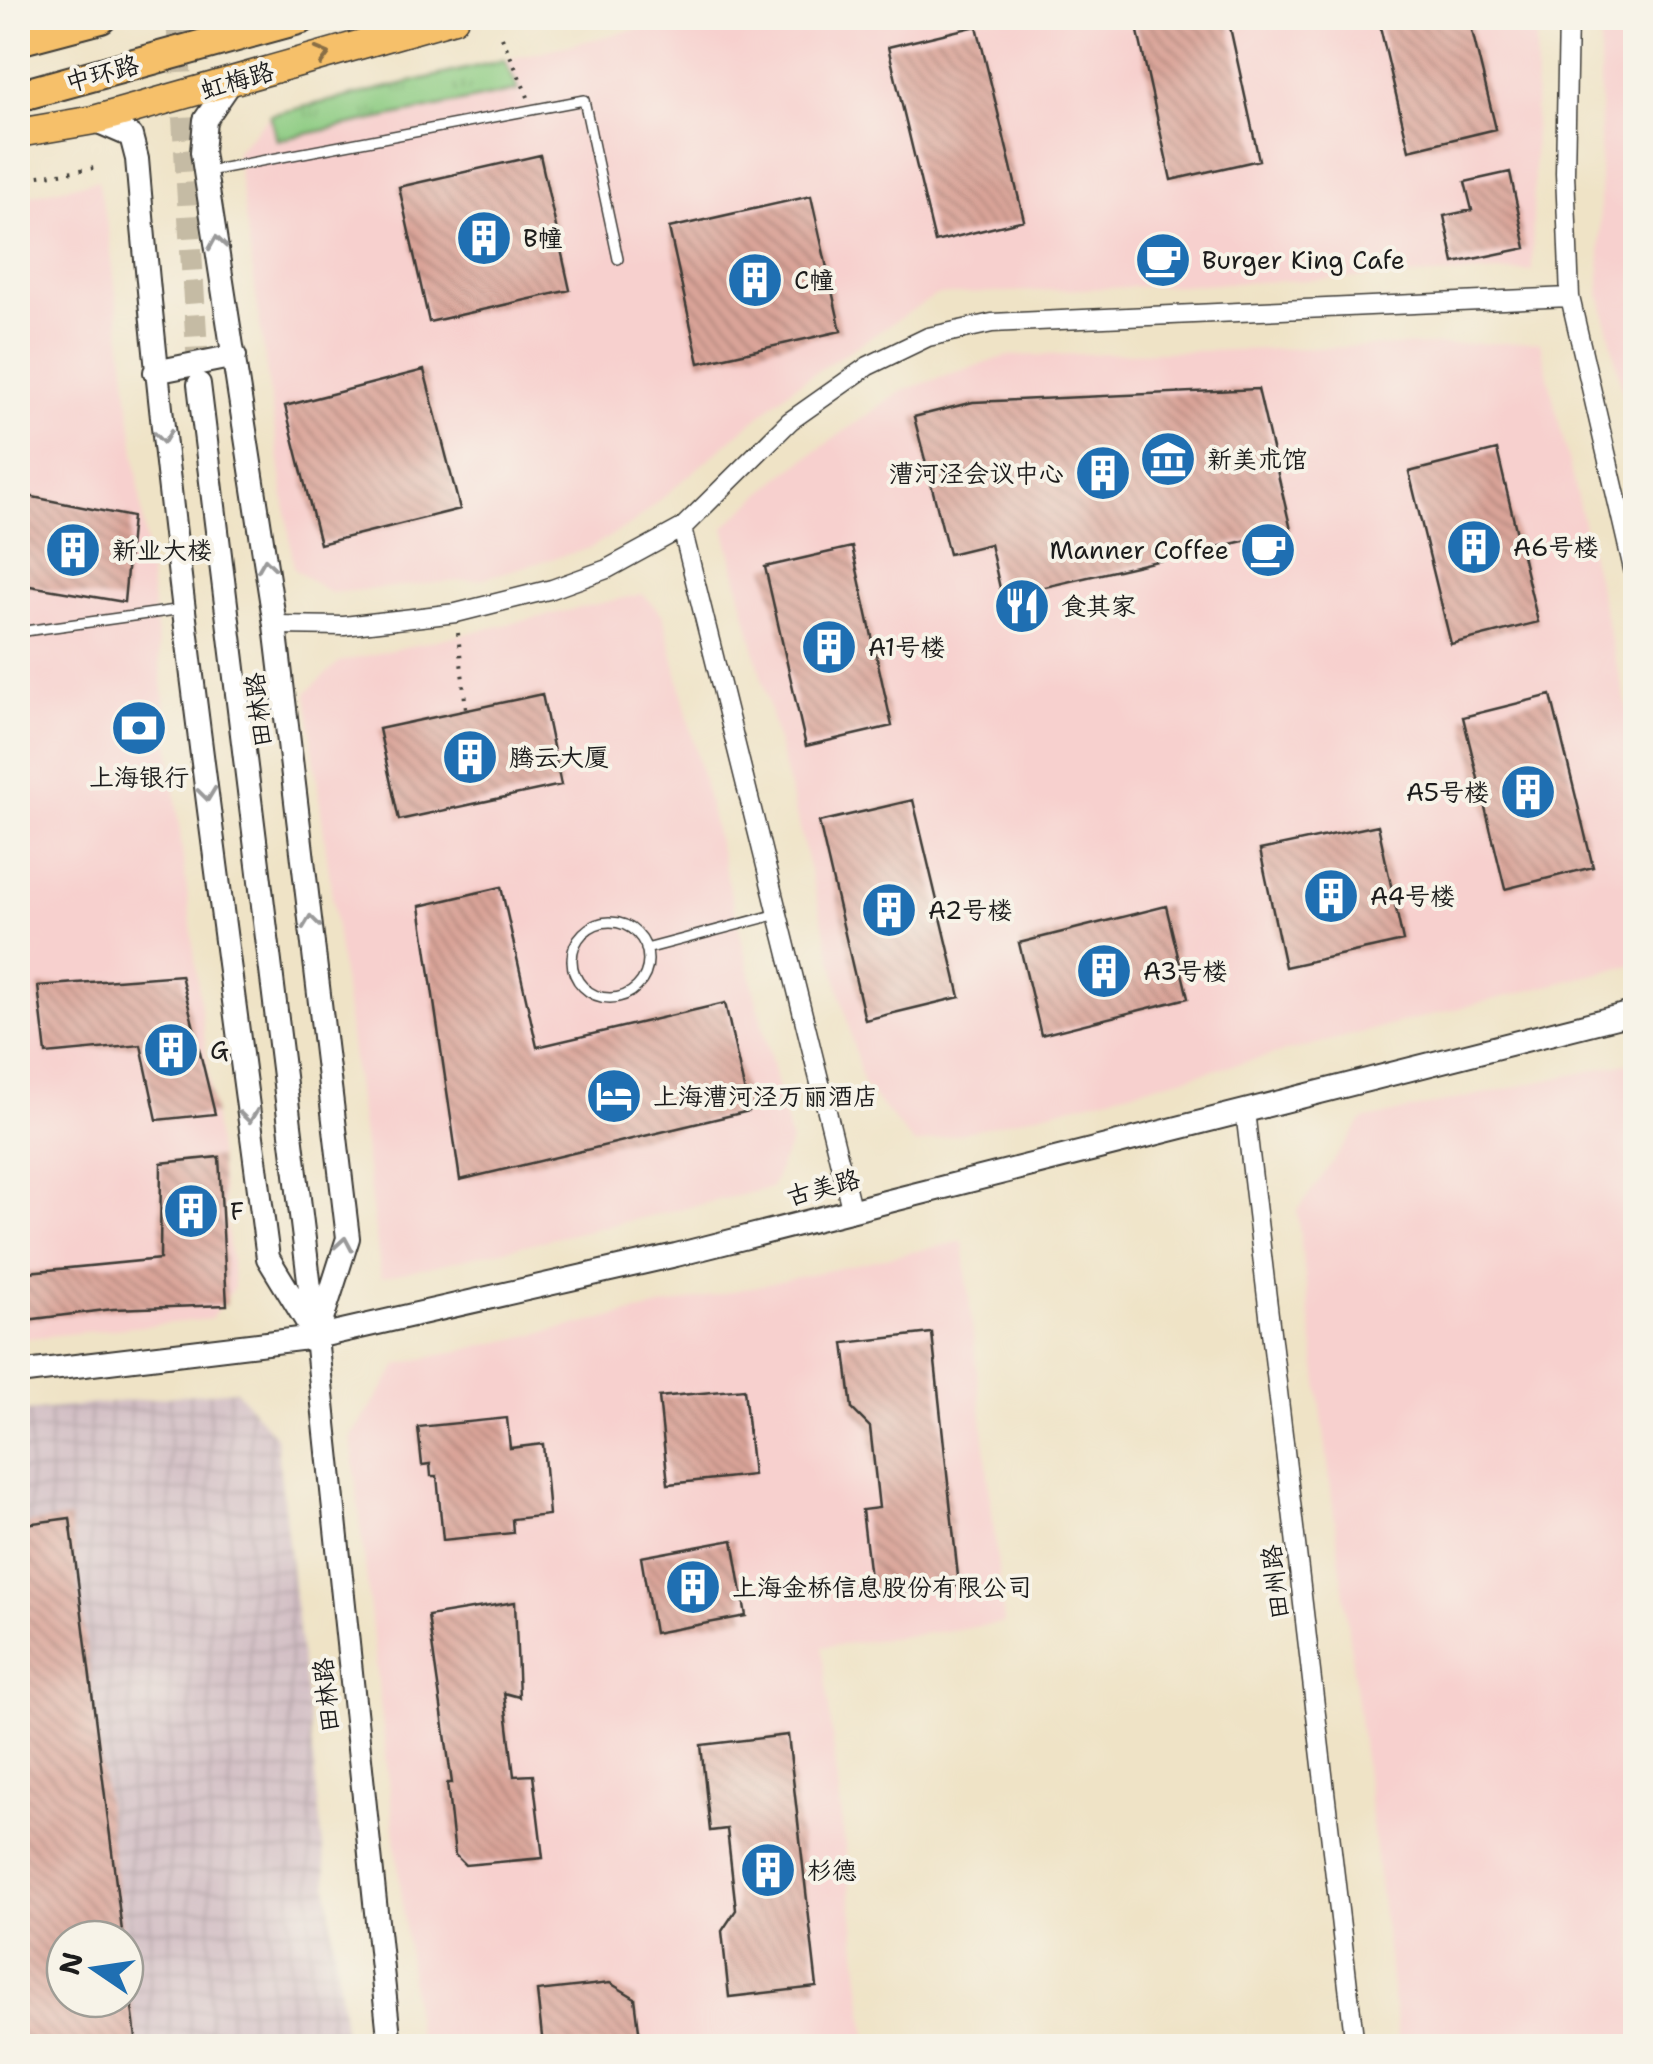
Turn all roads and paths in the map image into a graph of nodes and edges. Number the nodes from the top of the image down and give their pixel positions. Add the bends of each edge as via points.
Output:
1 (101, 18) edge
2 (302, 18) edge
3 (454, 18) edge
4 (1568, 18) edge
5 (502, 37) dead end
6 (18, 40) edge
7 (231, 82) junction
8 (18, 96) edge
9 (535, 113) junction
10 (94, 120) junction
11 (18, 133) edge
12 (95, 168) dead end
13 (206, 171) junction
14 (18, 179) edge
15 (618, 259) dead end
16 (1570, 297) junction
17 (235, 356) junction
18 (155, 372) junction
19 (199, 384) tunnel mouth
20 (682, 528) junction
21 (1636, 582) edge
22 (183, 608) junction
23 (456, 613) junction
24 (276, 625) junction
25 (18, 632) edge
26 (466, 710) dead end
27 (778, 914) junction
28 (646, 949) junction
29 (1636, 1012) edge
30 (1245, 1111) junction
31 (851, 1208) junction
32 (316, 1337) junction
33 (18, 1373) edge
34 (390, 2046) edge
35 (1356, 2046) edge

1 - 6 highway
2 - 8 highway, 中环路
7 -> 3 main road, 虹梅路
4 - 16 street
5 - 9 path
7 - 10 main road, 虹梅路
7 - 13 street, 田林路 via 205,120
9 - 13 lane
9 - 15 lane via 584,100
10 - 11 main road, 虹梅路
10 - 18 street, 田林路 via 132,136
12 - 14 path
17 -> 13 street, 田林路
16 - 20 street via 992,323 928,337 868,366 790,421
16 - 21 street
17 - 18 street
24 -> 17 street, 田林路
18 -> 22 street, 田林路
19 - 32 street, 田林路
20 - 23 street via 607,569
20 - 27 street
22 - 25 lane
22 -> 32 street, 田林路 via 268,1258
23 - 24 street via 344,626
23 - 26 path
32 -> 24 street, 田林路 via 348,1238
27 - 28 lane
27 - 31 street
28 - 28 lane via 618,923 592,927 572,954 576,978 603,998 627,994 645,975
29 - 30 street, 古美路
30 - 31 street, 古美路
30 - 35 street, 田州路
31 - 32 street, 古美路
32 - 33 street, 古美路
32 - 34 street, 田林路

